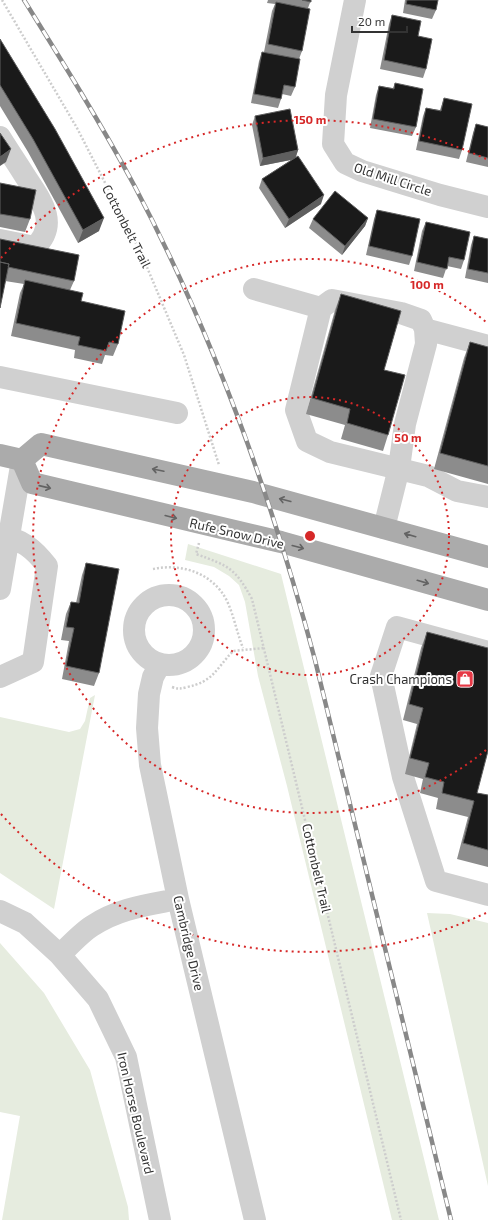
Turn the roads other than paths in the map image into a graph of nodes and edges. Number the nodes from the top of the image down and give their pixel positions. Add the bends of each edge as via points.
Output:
1 (356, 0) edge
2 (0, 137) edge
3 (8, 190) edge
4 (38, 196) junction
5 (488, 207) edge
6 (0, 240) edge
7 (254, 289) dead end
8 (321, 308) junction
9 (425, 329) junction
10 (488, 346) edge
11 (0, 378) edge
12 (178, 413) dead end
13 (0, 455) edge
14 (22, 460) junction
15 (399, 468) junction
16 (488, 497) edge
17 (384, 528) junction
18 (5, 536) edge
19 (488, 557) edge
20 (0, 589) edge
21 (488, 600) edge
22 (488, 652) edge
23 (160, 664) dead end
24 (0, 677) edge
25 (488, 895) edge
26 (178, 899) junction
27 (0, 911) edge
28 (60, 955) junction
29 (160, 1220) edge
30 (255, 1220) edge

1 - 5 street, Old Mill Circle via 336,95 333,144 345,163 362,171 440,195
2 - 4 street
3 - 4 street
4 - 6 street via 44,206 47,222 43,239 35,247
7 - 8 street
8 - 9 street via 332,300 401,313 421,320
8 - 15 street via 296,410 307,441 330,452
9 - 10 street
9 - 15 street via 426,344 405,424
11 - 12 street
13 - 14 main road
17 -> 14 main road via 216,483 41,444
14 - 18 street
14 -> 21 main road, Rufe Snow Drive via 32,484 281,542
15 - 16 street via 428,476 457,491
15 - 17 street
19 -> 17 main road
18 - 20 street
18 - 24 street via 35,550 48,566 33,662
22 - 25 street via 397,627 381,676 403,777 436,881
23 - 26 street, Cambridge Drive via 153,677 149,694 147,728 150,765
26 - 28 street via 112,915 91,926
26 - 30 street, Cambridge Drive
27 - 28 street, Iron Horse Boulevard via 25,923
28 - 29 street, Iron Horse Boulevard via 98,999 126,1057

